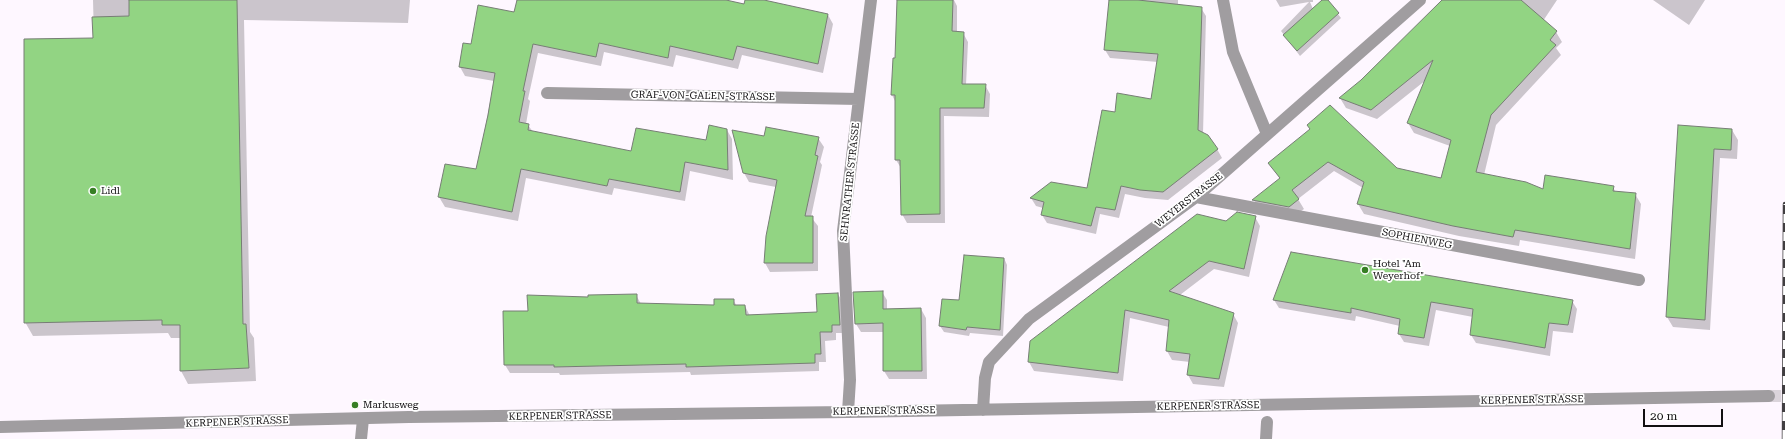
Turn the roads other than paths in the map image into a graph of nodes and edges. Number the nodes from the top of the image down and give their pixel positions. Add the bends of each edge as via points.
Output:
1 (872, 0) edge
2 (1223, 0) edge
3 (1420, 0) edge
4 (547, 93) dead end
5 (859, 99) junction
6 (1267, 134) junction
7 (1196, 198) junction
8 (1639, 280) dead end
9 (1769, 396) tunnel mouth
10 (984, 410) junction
11 (848, 412) junction
12 (363, 419) junction
13 (1267, 422) dead end
14 (0, 427) edge
15 (361, 439) edge
16 (1266, 439) edge

1 - 5 street, SEHNRATHER STRASSE
2 - 6 street via 1233,52
3 - 6 street, WEYERSTRASSE
4 - 5 street, GRAF-VON-GALEN-STRASSE
5 - 11 street, SEHNRATHER STRASSE via 843,231 850,380
6 - 7 street, WEYERSTRASSE
7 - 8 street, SOPHIENWEG
7 - 10 street, WEYERSTRASSE via 1029,319 989,362 985,378
9 - 10 street, KERPENER STRASSE
10 - 11 street, KERPENER STRASSE
11 - 12 street, KERPENER STRASSE
12 - 14 street, KERPENER STRASSE
12 - 15 street
13 - 16 street

